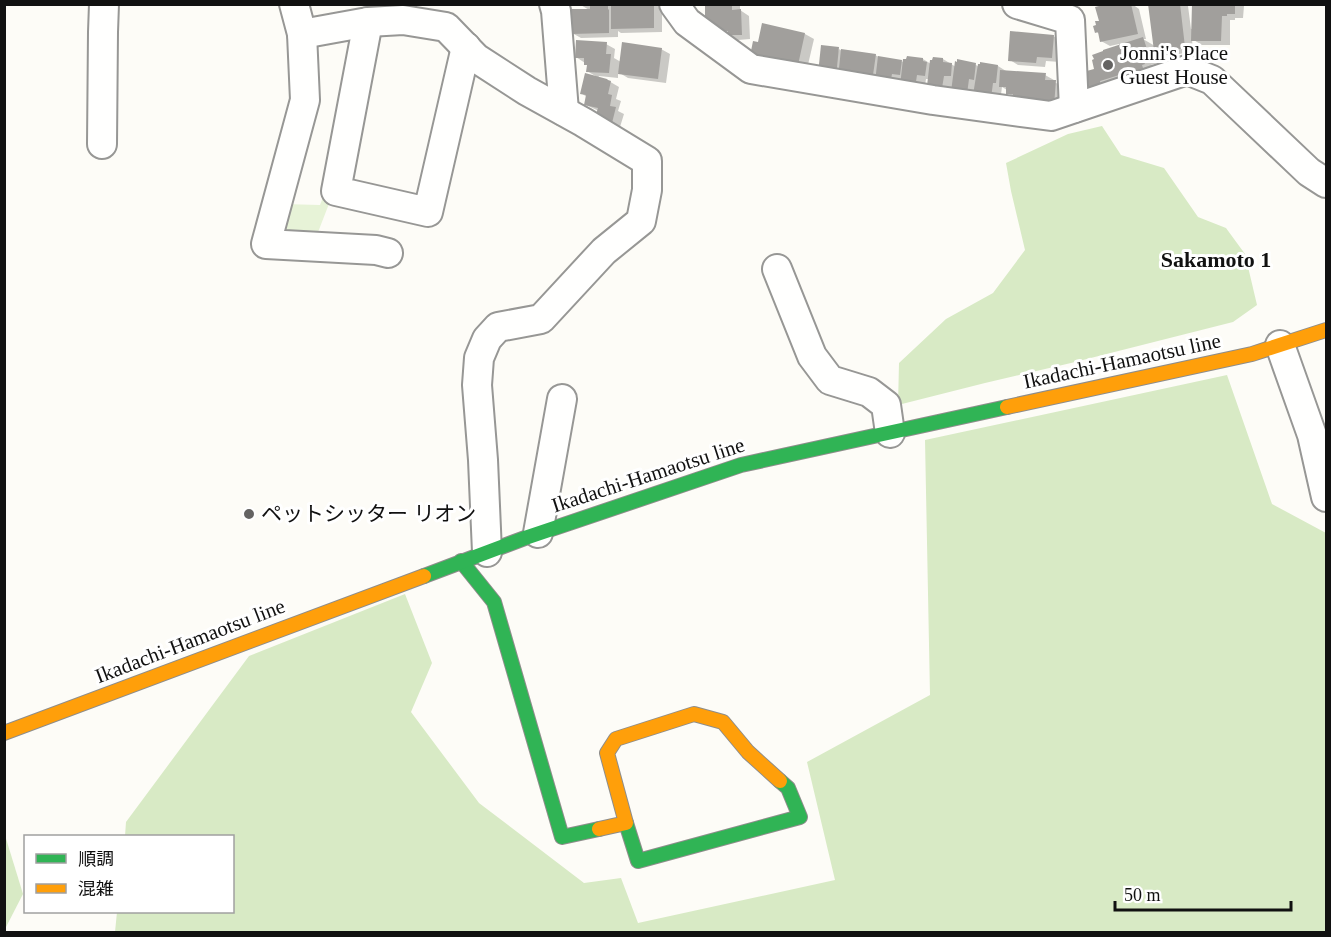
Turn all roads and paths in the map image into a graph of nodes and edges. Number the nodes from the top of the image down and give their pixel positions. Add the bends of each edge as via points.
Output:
1 (104, 4) edge
2 (294, 4) edge
3 (554, 4) edge
4 (674, 4) edge
5 (1017, 4) edge
6 (1079, 12) edge
7 (368, 22) junction
8 (302, 34) junction
9 (466, 47) junction
10 (1074, 108) junction
11 (564, 111) junction
12 (102, 144) dead end
13 (1326, 183) edge
14 (388, 253) dead end
15 (777, 269) dead end
16 (1326, 330) edge
17 (1280, 345) junction
18 (562, 399) dead end
19 (1319, 432) edge
20 (890, 433) junction
21 (1326, 497) edge
22 (538, 533) junction
23 (474, 557) junction
24 (4, 733) edge
25 (626, 823) junction

1 - 12 street
2 - 8 street
3 - 11 street
4 - 10 street via 687,22 751,69 1051,116
5 - 6 street
6 - 10 street
7 - 8 street
7 - 9 street via 403,20 446,27
7 - 9 street via 336,191 428,212
8 - 14 street via 305,100 266,244
9 - 11 street via 485,64
10 - 13 street via 1187,70 1212,80 1309,172
11 - 23 street via 646,161 642,221 604,251 541,319 498,327 487,339 479,358 477,385 483,460
15 - 20 street via 812,356 830,380 869,392 886,405
16 - 17 main road, Ikadachi-Hamaotsu line
17 - 19 street
17 - 20 main road, Ikadachi-Hamaotsu line
18 - 22 street
19 - 21 street
20 - 22 main road, Ikadachi-Hamaotsu line via 741,465
22 - 23 main road, Ikadachi-Hamaotsu line
23 - 24 main road, Ikadachi-Hamaotsu line
23 - 25 main road via 494,602 562,837
25 - 25 main road via 607,753 616,739 693,714 723,722 748,752 788,788 800,816 638,861

